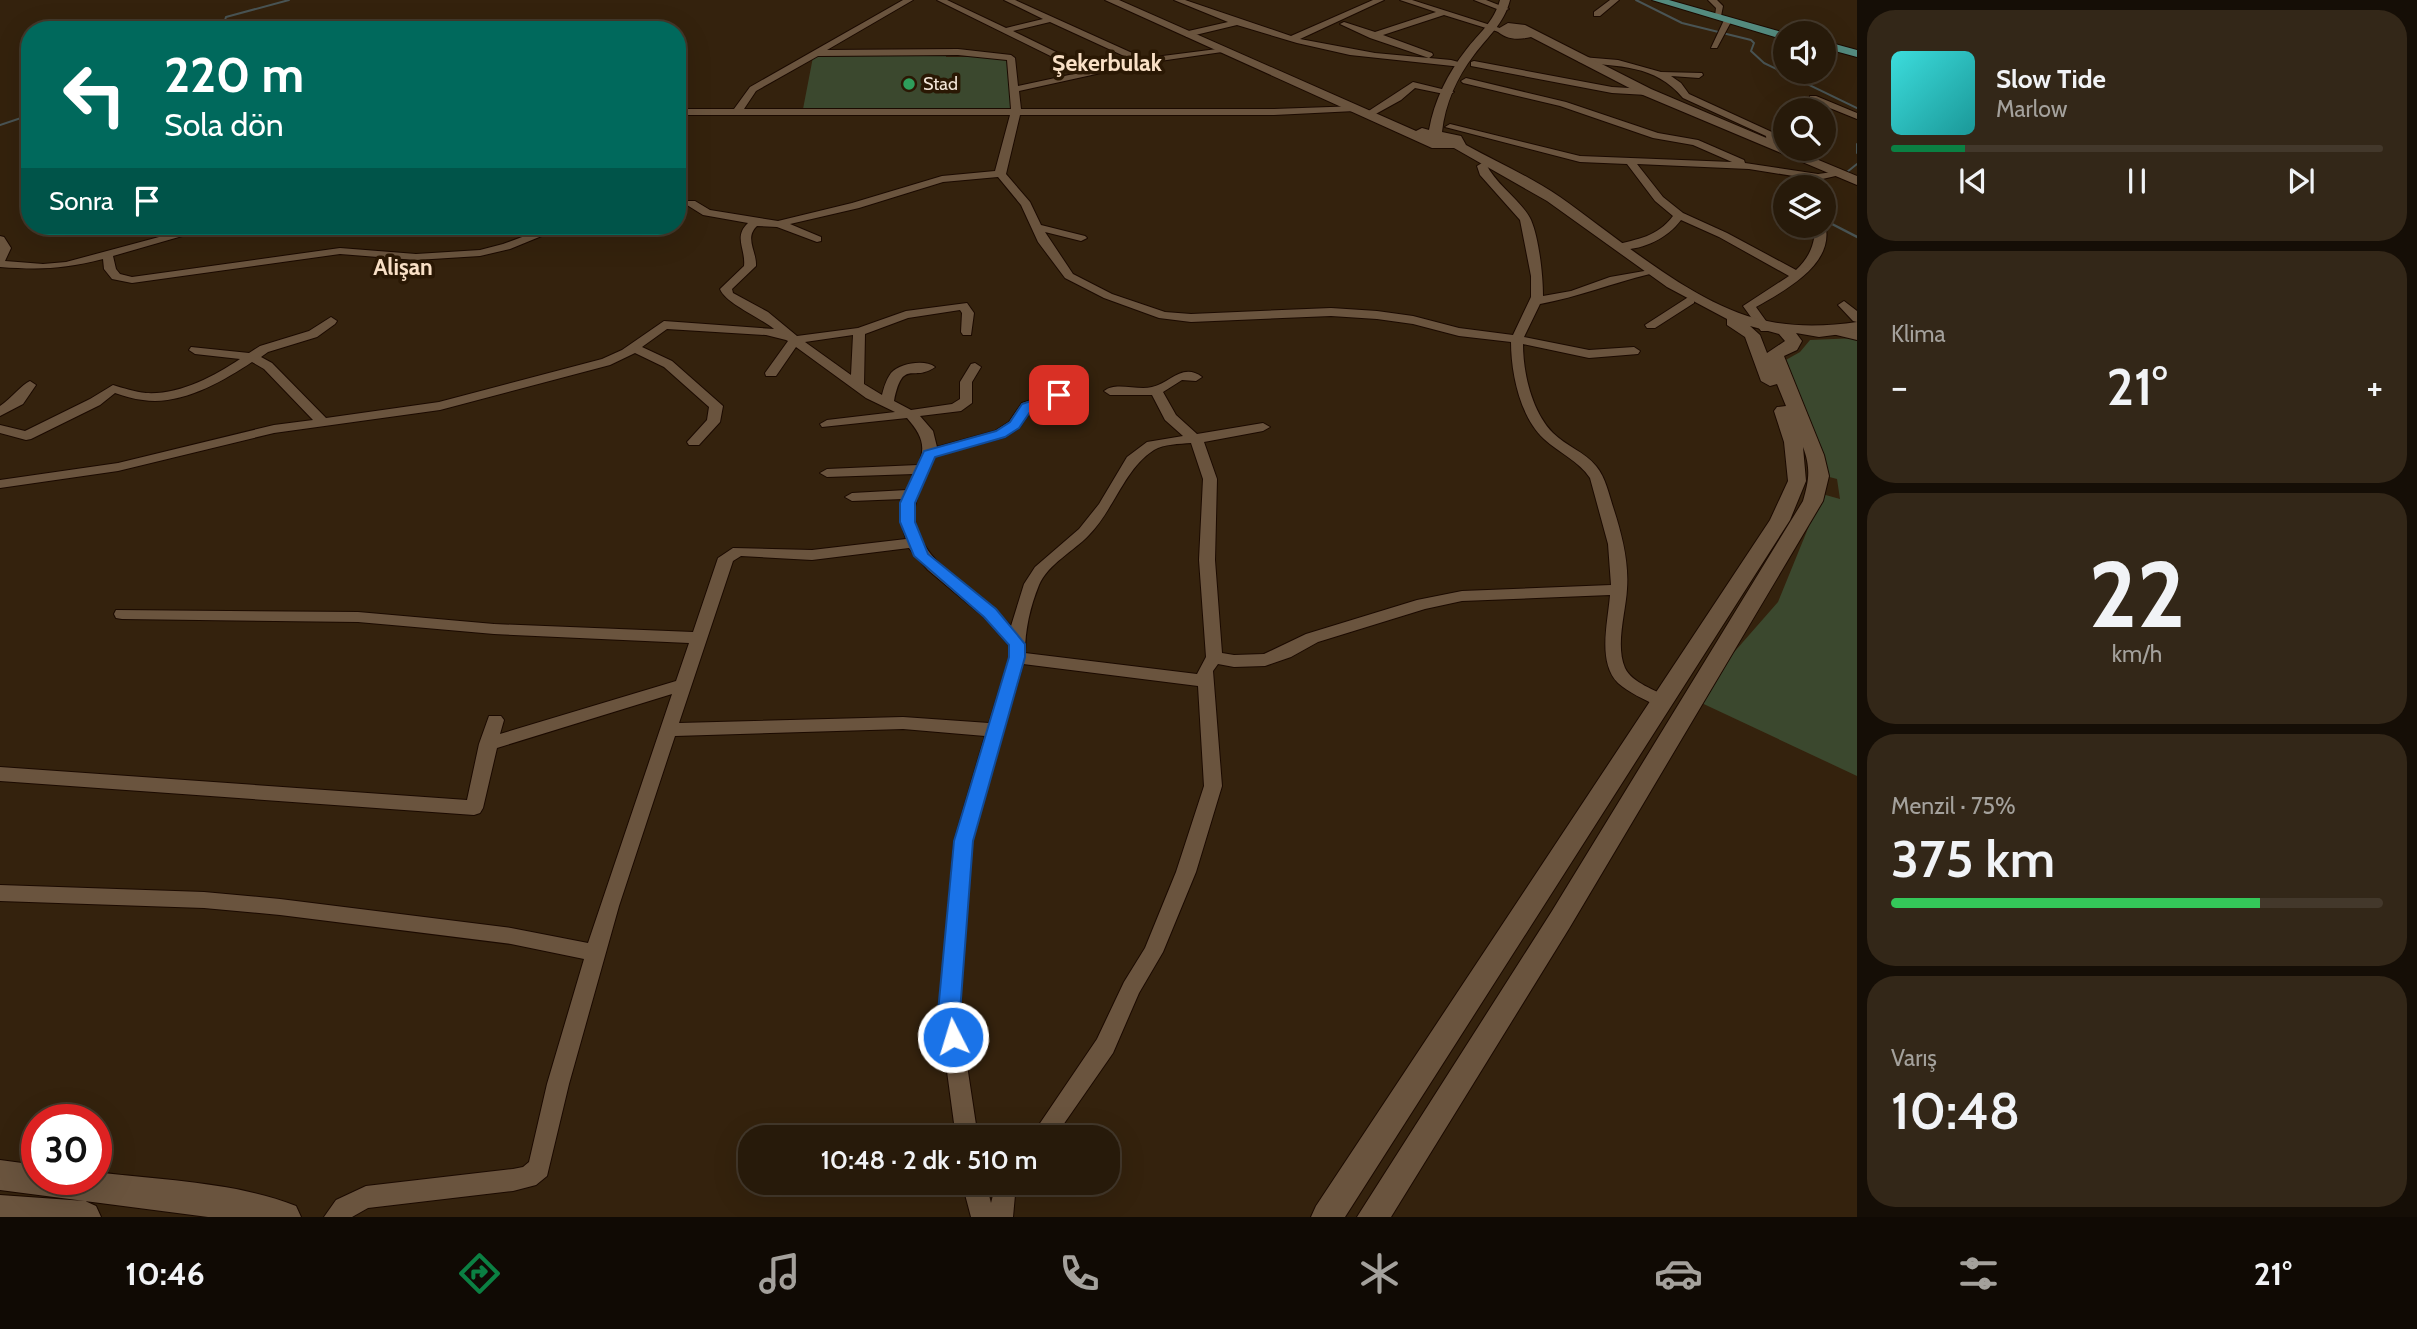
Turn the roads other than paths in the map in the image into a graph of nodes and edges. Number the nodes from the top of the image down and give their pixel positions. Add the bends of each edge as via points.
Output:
1 (909, 0) edge
2 (941, 0) edge
3 (1008, 0) edge
4 (1111, 0) edge
5 (1178, 0) edge
6 (1380, 0) edge
7 (1404, 0) edge
8 (1478, 0) edge
9 (1615, 0) edge
10 (1657, 0) edge
11 (1669, 0) edge
12 (1712, 0) edge
13 (1509, 6) edge
14 (1442, 13) junction
15 (1597, 14) dead end
16 (1723, 17) junction
17 (1052, 19) junction
18 (1234, 23) junction
19 (1344, 24) dead end
20 (1008, 30) junction
21 (1528, 30) junction
22 (1503, 31) junction
23 (1773, 32) edge
24 (1187, 34) junction
25 (1373, 36) junction
26 (1292, 39) junction
27 (1714, 46) dead end
28 (1836, 50) edge
29 (1225, 51) junction
30 (814, 53) junction
31 (1857, 56) edge
32 (1582, 60) junction
33 (1147, 61) junction
34 (1448, 61) junction
35 (1468, 64) junction
36 (1649, 71) junction
37 (1092, 73) junction
38 (1699, 75) dead end
39 (1466, 81) junction
40 (1016, 89) junction
41 (1449, 92) junction
42 (1647, 92) junction
43 (1836, 107) edge
44 (1355, 108) junction
45 (1016, 111) junction
46 (686, 112) edge
47 (737, 112) junction
48 (1372, 116) junction
49 (1857, 116) edge
50 (1773, 132) edge
51 (1449, 138) junction
52 (1770, 140) junction
53 (1631, 163) junction
54 (1482, 166) junction
55 (1749, 166) junction
56 (1836, 173) junction
57 (1001, 174) junction
58 (1787, 175) edge
59 (1832, 175) edge
60 (1857, 181) edge
61 (691, 203) dead end
62 (1679, 215) junction
63 (758, 221) junction
64 (778, 224) junction
65 (1037, 227) junction
66 (181, 235) edge
67 (537, 235) edge
68 (1081, 238) dead end
69 (1819, 238) edge
70 (0, 239) edge
71 (817, 239) dead end
72 (1618, 247) junction
73 (108, 256) junction
74 (2, 264) edge
75 (1646, 272) junction
76 (1798, 276) junction
77 (1690, 300) junction
78 (1535, 301) junction
79 (1844, 305) dead end
80 (1857, 318) edge
81 (331, 321) dead end
82 (1651, 325) dead end
83 (1857, 327) edge
84 (1763, 328) junction
85 (1832, 330) junction
86 (858, 332) junction
87 (967, 332) dead end
88 (1857, 336) edge
89 (792, 339) junction
90 (1517, 339) junction
91 (1793, 343) junction
92 (633, 347) junction
93 (195, 350) dead end
94 (1634, 351) dead end
95 (252, 357) junction
96 (929, 367) dead end
97 (975, 367) dead end
98 (771, 373) dead end
99 (1196, 377) dead end
100 (30, 385) dead end
101 (857, 385) junction
102 (1110, 391) dead end
103 (1156, 391) junction
104 (1068, 393) dead end
105 (887, 402) junction
106 (0, 412) edge
107 (912, 415) junction
108 (323, 422) junction
109 (827, 424) dead end
110 (1263, 427) dead end
111 (0, 429) edge
112 (1194, 438) junction
113 (694, 442) dead end
114 (929, 454) junction
115 (923, 469) junction
116 (827, 473) dead end
117 (0, 484) edge
118 (911, 494) junction
119 (852, 497) dead end
120 (914, 543) junction
121 (1620, 590) junction
122 (122, 614) dead end
123 (697, 638) junction
124 (1017, 651) junction
125 (1214, 657) junction
126 (1206, 681) junction
127 (682, 685) junction
128 (1663, 702) junction
129 (495, 720) dead end
130 (667, 730) junction
131 (996, 730) junction
132 (488, 744) junction
133 (0, 774) edge
134 (0, 893) edge
135 (595, 953) junction
136 (965, 1125) edge
137 (1050, 1125) edge
138 (0, 1175) edge
139 (977, 1195) edge
140 (1004, 1195) edge
141 (0, 1211) edge
142 (85, 1217) edge
143 (285, 1217) edge
144 (335, 1217) edge
145 (983, 1217) edge
146 (1001, 1217) edge
147 (1327, 1217) edge
148 (1373, 1217) edge

1 - 30 street
2 - 20 street
3 - 17 street
4 - 24 main road
5 - 18 street
6 - 26 street
7 - 14 street
8 - 13 street
9 - 15 street
10 - 16 main road
11 - 16 main road
12 - 16 street
13 - 21 main road
13 - 22 main road
14 - 22 street
14 - 25 street
16 - 23 main road
16 - 27 street via 1722,34
17 - 20 street
17 - 33 street
18 - 24 street
18 - 26 street
19 - 25 street
20 - 37 street
21 - 22 main road via 1527,35
21 - 32 main road
22 - 32 main road
22 - 35 main road
24 - 29 main road
25 - 34 street
26 - 34 street via 1377,57
28 - 31 main road
29 - 33 street
29 - 44 main road
30 - 40 street via 1008,56 1013,60
30 - 47 street via 753,89
32 - 36 street
32 - 42 main road
33 - 37 street
34 - 35 street
35 - 39 main road
35 - 41 main road
35 - 42 street
36 - 38 street
36 - 52 street
37 - 40 street
39 - 51 main road via 1452,111
39 - 55 street via 1563,104 1656,136 1695,142
40 - 45 street
41 - 48 street via 1413,85
41 - 51 main road via 1437,116
42 - 52 main road
43 - 49 street
44 - 45 street
44 - 48 main road
45 - 47 street
45 - 57 street
46 - 47 street
48 - 51 main road
50 - 52 street
51 - 53 street
51 - 54 main road
51 - 72 main road via 1552,198
52 - 56 main road
53 - 55 street
53 - 62 street via 1659,199
54 - 75 main road via 1545,200
54 - 78 street via 1528,225 1538,288
55 - 58 street
56 - 59 street
56 - 60 main road
57 - 64 street via 942,179
57 - 65 street via 1026,204
61 - 63 street via 714,215
62 - 72 street via 1661,236
62 - 76 street
63 - 64 street
63 - 89 street via 745,234 749,267 726,291 764,314
64 - 71 street
65 - 68 street
65 - 90 street via 1054,257 1078,282 1163,315 1377,314 1467,334
66 - 73 street
67 - 73 street via 480,253 416,257 340,251 132,280 116,277
69 - 76 street via 1817,250
70 - 74 street via 5,248
72 - 84 main road via 1697,298
73 - 74 street via 54,267
75 - 77 main road
75 - 78 street
76 - 84 street via 1749,306
77 - 82 street
77 - 84 main road via 1744,327
78 - 90 street
79 - 80 street
81 - 95 street via 308,336
83 - 85 main road
84 - 85 main road
84 - 91 main road via 1785,331
84 - 128 main road via 1793,442 1797,481 1780,520
85 - 88 street
85 - 91 main road
86 - 87 street via 906,314 963,306 968,313
86 - 89 street
86 - 101 street
89 - 92 street via 766,331 670,324
89 - 98 street
89 - 101 street
90 - 94 street via 1589,354
90 - 121 street via 1520,377 1533,416 1553,441 1598,478 1618,557
91 - 148 main road via 1775,354 1776,362 1815,455 1820,476 1813,501 1561,919
92 - 108 street via 606,362 459,401
92 - 113 street via 668,364 716,406 713,424
93 - 95 street
95 - 108 street via 281,376
95 - 111 street via 221,377 174,395 145,397 113,389 26,436
96 - 105 street via 898,372 891,380
97 - 107 street via 966,382 966,403
99 - 103 street via 1180,376
100 - 106 street via 18,401
101 - 105 street
102 - 103 street
103 - 112 street via 1170,417
104 - 114 street via 1027,406 1014,425 1000,434
105 - 107 street
107 - 109 street
107 - 114 street via 926,431
108 - 117 street via 118,467
110 - 112 street
112 - 124 street via 1152,446 1132,460 1105,506 1036,577 1020,620
112 - 125 street via 1210,479 1207,560
114 - 115 street
115 - 116 street
115 - 118 street
118 - 119 street
118 - 120 street via 906,512
120 - 123 street via 812,555 732,553 721,567
120 - 124 street via 922,556 990,613
121 - 125 street via 1462,596 1312,638 1265,660
121 - 128 street via 1617,669 1622,677
122 - 123 street via 358,617 494,629
123 - 127 street
124 - 126 street
124 - 131 street
125 - 126 street via 1208,663
126 - 137 street via 1213,786 1186,872 1153,952 1105,1046
127 - 130 street
127 - 132 street
128 - 147 main road
129 - 132 street
130 - 131 street via 903,723
130 - 135 street
131 - 136 street via 963,841 949,1012
132 - 133 street via 474,808
134 - 135 street via 269,905 511,936
135 - 144 street via 539,1168 528,1177 513,1180 366,1197
138 - 143 main road via 234,1205
139 - 145 street
140 - 146 street
141 - 142 main road

